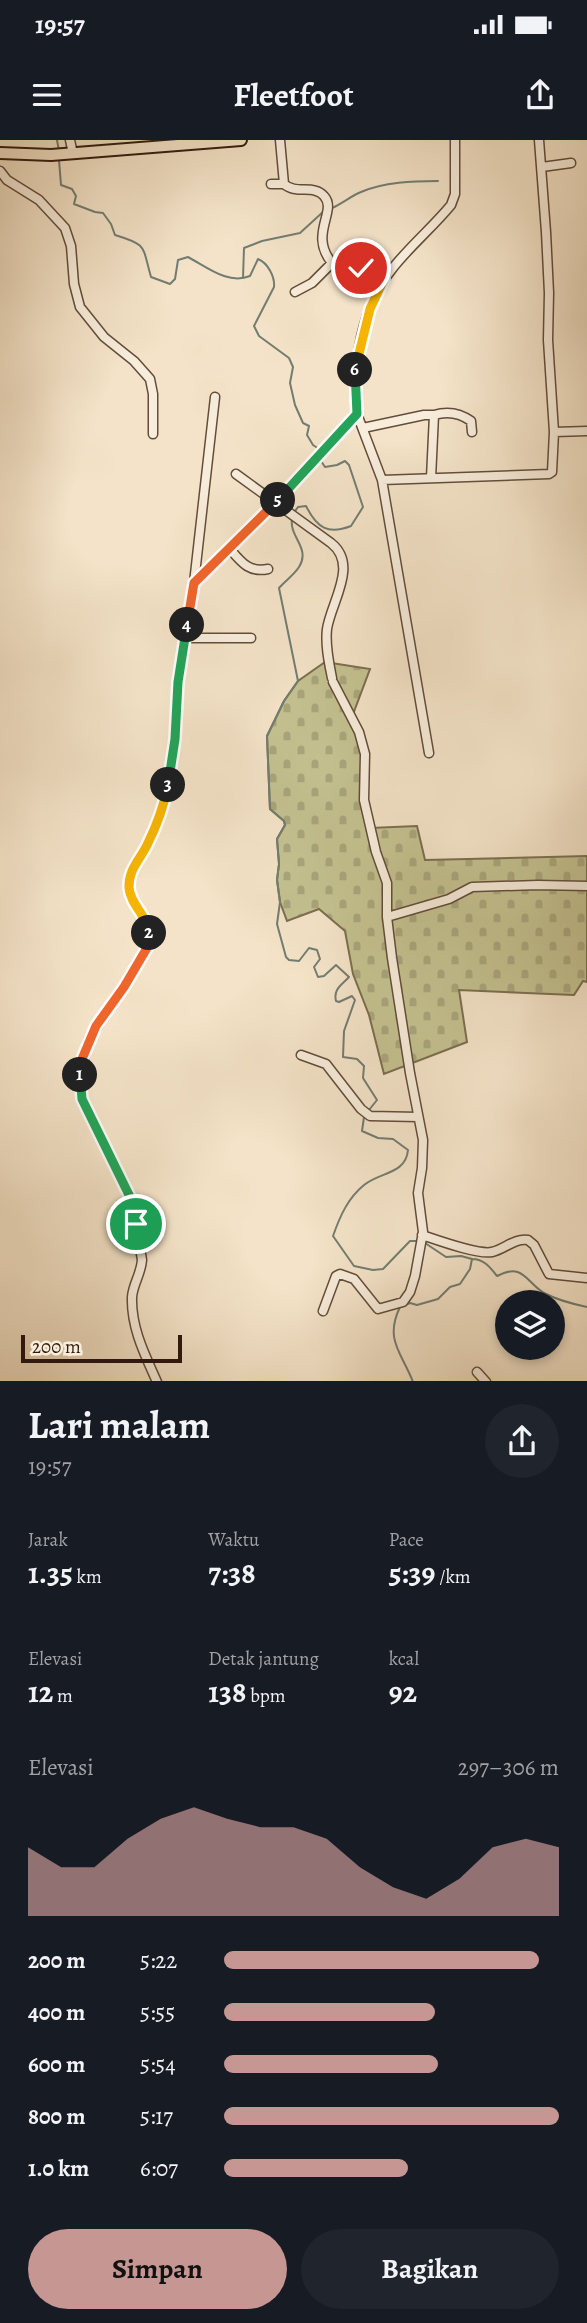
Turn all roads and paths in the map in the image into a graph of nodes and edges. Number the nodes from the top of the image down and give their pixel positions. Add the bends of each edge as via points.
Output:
1 (70, 140) edge
2 (241, 140) edge
3 (280, 140) edge
4 (455, 140) edge
5 (539, 140) edge
6 (0, 153) edge
7 (70, 154) junction
8 (571, 163) dead end
9 (542, 167) junction
10 (1, 174) edge
11 (271, 184) dead end
12 (284, 184) junction
13 (332, 263) junction
14 (384, 279) junction
15 (295, 292) dead end
16 (215, 397) dead end
17 (357, 414) junction
18 (434, 415) junction
19 (363, 428) junction
20 (587, 430) edge
21 (472, 432) dead end
22 (554, 432) junction
23 (153, 435) dead end
24 (236, 474) dead end
25 (431, 478) junction
26 (382, 481) junction
27 (275, 504) junction
28 (230, 549) junction
29 (268, 569) dead end
30 (194, 583) junction
31 (185, 638) junction
32 (251, 638) dead end
33 (429, 754) dead end
34 (587, 886) edge
35 (387, 917) junction
36 (301, 1055) dead end
37 (418, 1116) junction
38 (420, 1241) junction
39 (587, 1278) edge
40 (323, 1311) dead end
41 (477, 1372) dead end
42 (158, 1381) edge
43 (486, 1381) edge

1 - 7 street
2 - 7 highway
3 - 12 street
4 - 14 street via 451,205
5 - 9 street
6 - 7 highway
8 - 9 street
9 - 22 street
10 - 23 street via 39,200 65,228 80,306 104,337 149,379
11 - 12 street
12 - 13 street via 292,190 319,192 326,199 322,240
13 - 14 street
13 - 15 street
14 - 17 street via 370,309 355,368
16 - 30 street
17 - 19 street
17 - 27 street
18 - 19 street
18 - 21 street via 446,412 467,418
18 - 25 street
19 - 26 street
20 - 22 street
22 - 25 street via 551,474
24 - 27 street
25 - 26 street
26 - 33 street
27 - 28 street
27 - 35 street via 336,547 343,558 341,584 327,632 333,680 363,740 364,800 387,883
28 - 29 street via 246,566
28 - 30 street
30 - 31 street
31 - 32 street
31 - 42 street via 165,799 129,881 131,896 149,926 149,943 89,1040 79,1088 132,1201 142,1260 132,1305 139,1341
34 - 35 street via 472,887
35 - 37 street
36 - 37 street via 326,1064 367,1114
37 - 38 street via 424,1149 418,1193 423,1224
38 - 39 street via 489,1252 528,1240 549,1274
38 - 40 street via 415,1276 403,1302 378,1309 354,1279 340,1274
41 - 43 street

